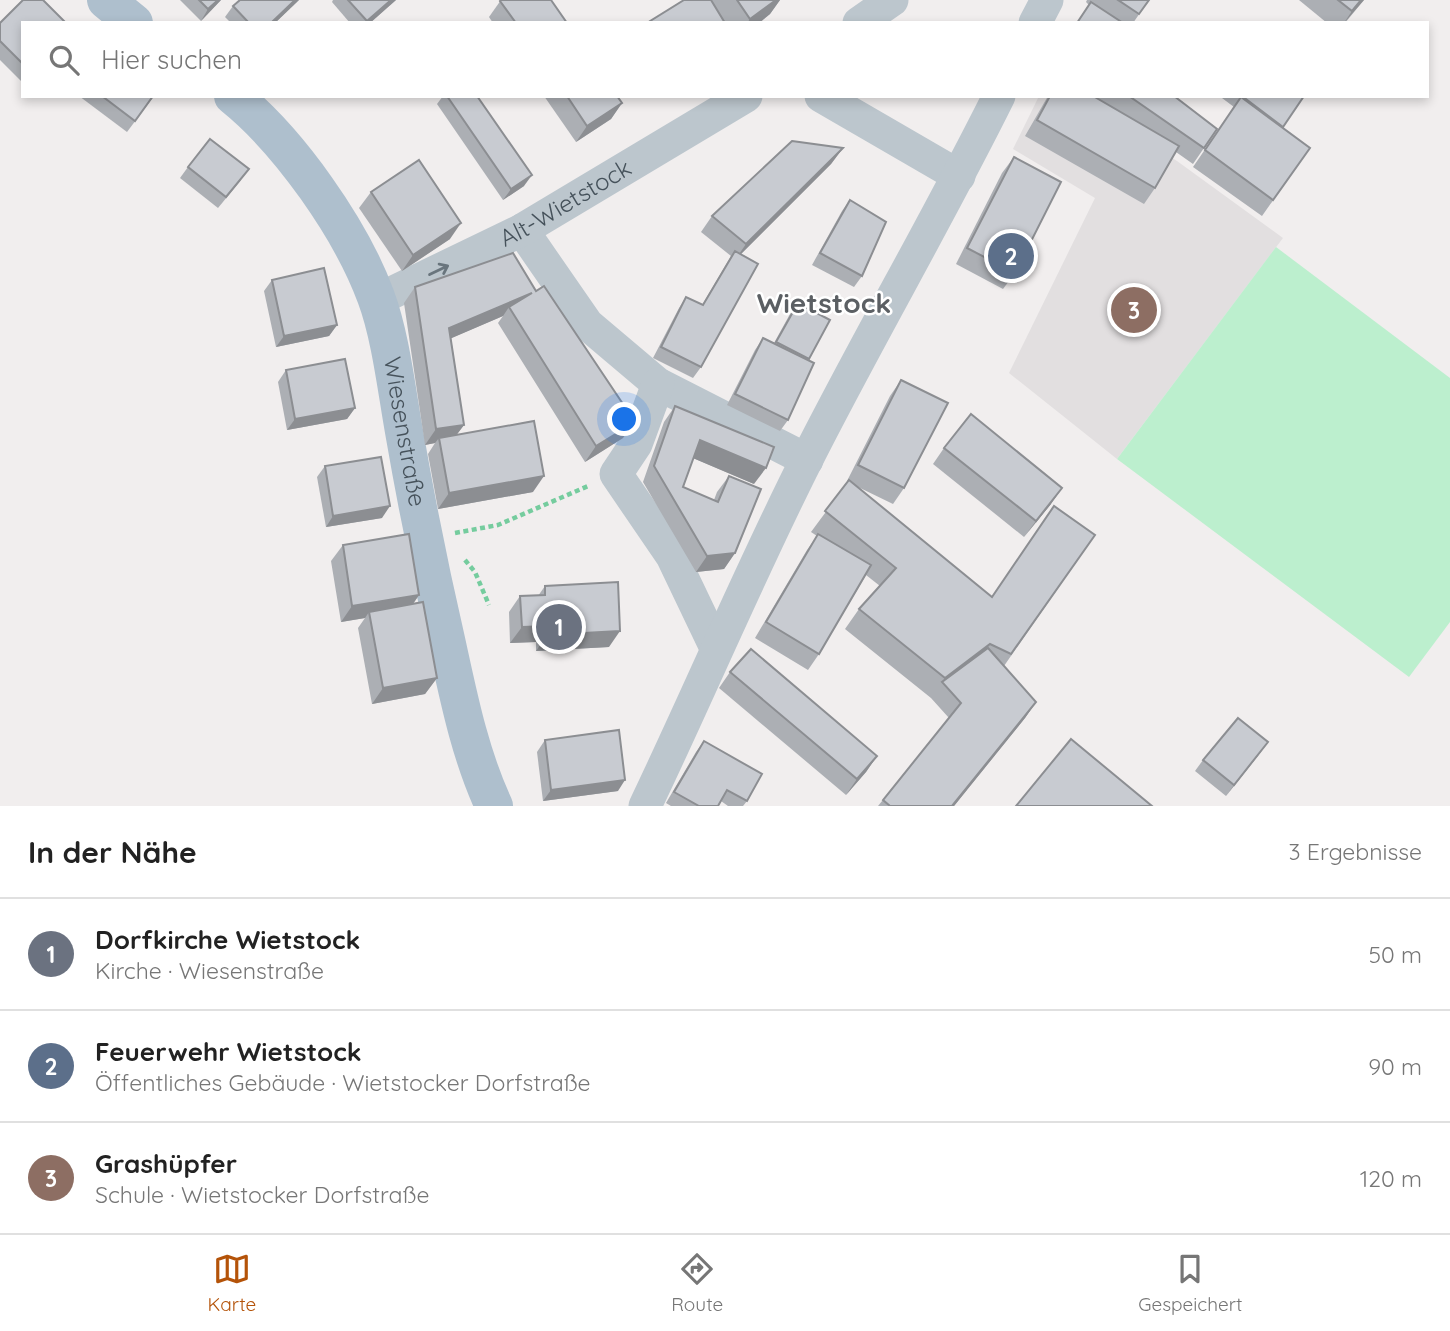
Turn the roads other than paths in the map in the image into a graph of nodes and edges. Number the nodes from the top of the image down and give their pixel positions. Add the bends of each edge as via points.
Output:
1 (106, 0) edge
2 (892, 0) edge
3 (1047, 0) edge
4 (132, 21) edge
5 (862, 21) edge
6 (1036, 21) edge
7 (235, 98) edge
8 (743, 98) edge
9 (824, 98) edge
10 (998, 98) edge
11 (959, 176) junction
12 (522, 230) junction
13 (377, 300) junction
14 (658, 384) junction
15 (807, 460) junction
16 (716, 648) junction
17 (494, 806) edge
18 (645, 806) edge

1 - 4 main road
2 - 5 street
3 - 6 street
7 - 13 main road, Wiesenstraße via 306,175 358,258
8 - 12 street, Alt-Wietstock
9 - 11 street
10 - 11 street
11 - 15 street
13 -> 12 street, Alt-Wietstock
12 - 14 street via 587,324
13 - 17 main road, Wiesenstraße via 433,537 462,711
14 - 15 street
14 - 16 street via 636,444 616,474 672,556
15 - 16 street
16 - 18 street

